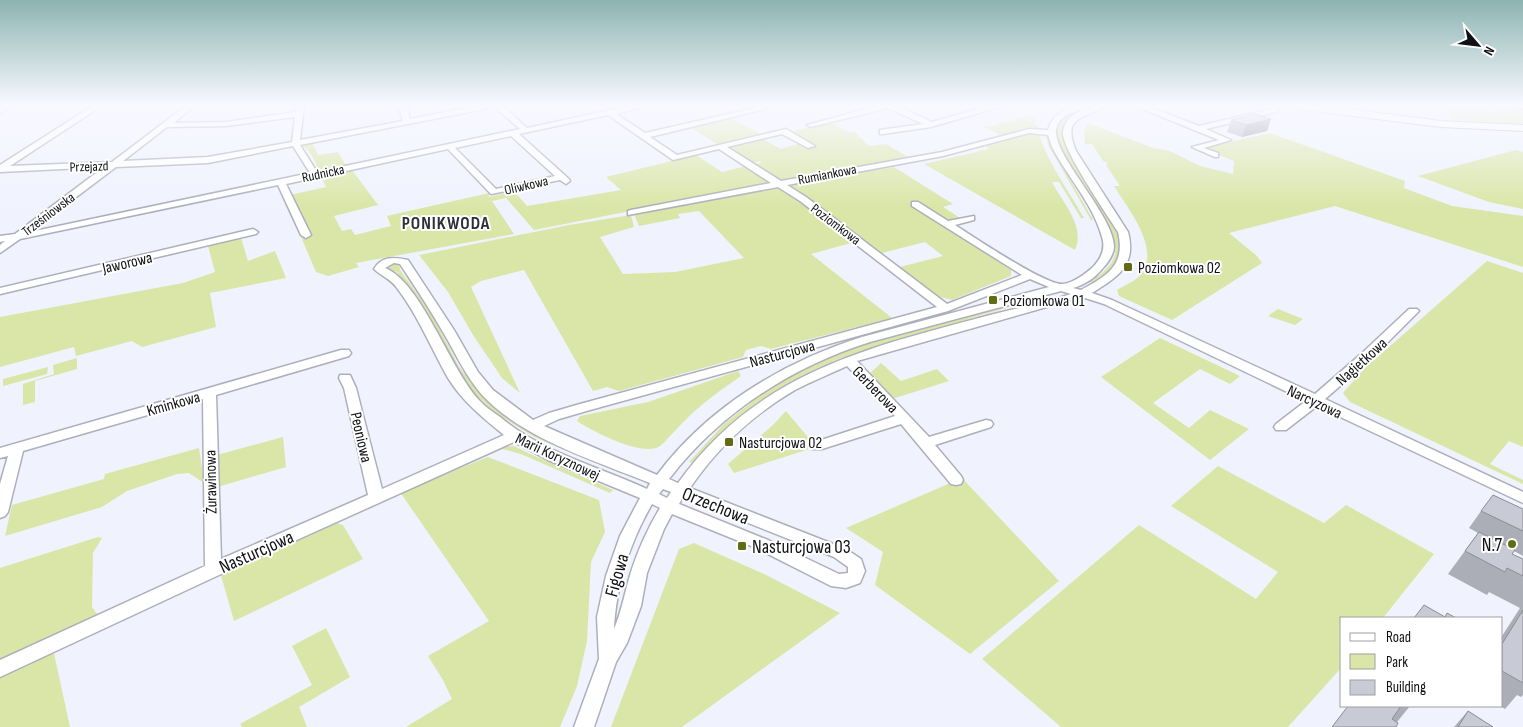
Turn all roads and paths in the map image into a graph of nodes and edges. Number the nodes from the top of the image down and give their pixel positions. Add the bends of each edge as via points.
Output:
1 (47, 139) edge
2 (147, 139) edge
3 (297, 139) edge
4 (327, 139) edge
5 (486, 139) edge
6 (520, 139) edge
7 (648, 139) edge
8 (756, 139) edge
9 (796, 139) edge
10 (1000, 139) edge
11 (1054, 139) edge
12 (1067, 139) edge
13 (1224, 139) edge
14 (296, 145) junction
15 (810, 146) dead end
16 (450, 147) junction
17 (721, 148) junction
18 (1215, 155) dead end
19 (112, 165) junction
20 (0, 169) edge
21 (315, 175) junction
22 (281, 182) junction
23 (780, 183) junction
24 (915, 204) dead end
25 (631, 213) dead end
26 (971, 218) dead end
27 (946, 224) junction
28 (253, 232) dead end
29 (306, 235) dead end
30 (15, 238) junction
31 (0, 239) edge
32 (0, 250) edge
33 (1030, 275) junction
34 (1060, 287) junction
35 (0, 291) edge
36 (1081, 294) junction
37 (946, 308) junction
38 (1413, 311) dead end
39 (346, 353) dead end
40 (849, 360) junction
41 (345, 378) dead end
42 (209, 393) junction
43 (1317, 401) junction
44 (904, 418) junction
45 (986, 424) dead end
46 (532, 426) junction
47 (1281, 427) dead end
48 (514, 436) junction
49 (926, 442) junction
50 (817, 446) dead end
51 (17, 448) junction
52 (0, 453) edge
53 (956, 480) dead end
54 (660, 481) junction
55 (680, 490) junction
56 (649, 496) junction
57 (376, 497) junction
58 (1523, 498) edge
59 (669, 506) junction
60 (0, 512) edge
61 (213, 570) junction
62 (608, 659) junction
63 (0, 669) edge
64 (584, 727) edge

1 - 20 street
2 - 19 street, Trześniowska
3 - 14 street
4 - 14 street, Przejazd
5 - 16 street, Rudnicka
6 - 16 street, Oliwkowa via 565,180 494,192
7 - 17 street via 676,158
8 - 17 street
9 - 15 street
10 - 23 street, Rumiankowa via 943,154
11 - 34 street, Figowa via 1101,222 1109,244 1104,260 1092,273 1074,284
12 - 36 street, Figowa via 1123,232 1126,244 1125,254 1116,271
13 - 18 street via 1227,140 1196,147
14 - 19 street, Przejazd via 208,160
14 - 21 street
16 - 21 street, Rudnicka
17 - 23 street, Poziomkowa
19 - 20 street, Przejazd
19 - 30 street, Trześniowska
21 - 22 street, Rudnicka
22 - 29 street
22 - 30 street, Rudnicka
23 - 25 street, Rumiankowa
23 - 37 street, Poziomkowa
24 - 27 street, Narcyzowa
26 - 27 street
27 - 33 street, Narcyzowa
28 - 35 street, Jaworowa
30 - 31 street, Rudnicka
30 - 32 street, Trześniowska
33 - 34 street, Narcyzowa
33 - 37 street, Nasturcjowa
34 - 36 street, Narcyzowa
34 - 54 street, Figowa via 856,343 790,369 731,408 695,440
36 - 40 street, Figowa
36 - 43 street, Narcyzowa via 1108,302
37 - 46 street, Nasturcjowa via 554,416
38 - 43 street, Nagietkowa
39 - 42 street, Kminkowa
40 - 44 street, Gerberowa
40 - 55 street, Figowa via 793,386 750,414 708,454
41 - 57 street, Peoniowa
42 - 51 street, Kminkowa
42 - 61 street, Żurawinowa
43 - 47 street, Nagietkowa
43 - 58 street, Narcyzowa
44 - 49 street, Gerberowa
44 - 50 street, Gerberowa
45 - 49 street
46 - 48 street, Marii Koryznowej via 504,407 472,374 404,262 387,261 379,267 400,284 421,314 455,378 475,404
46 - 54 street, Marii Koryznowej
48 - 56 street, Marii Koryznowej via 553,457
48 - 57 street, Nasturcjowa
49 - 53 street, Gerberowa
51 - 52 street, Kminkowa
51 - 60 street
54 - 55 street, Orzechowa
54 - 56 street, Figowa
55 - 59 street, Figowa
55 - 59 street, Orzechowa via 847,556 855,564 854,578 837,580 762,544
56 - 59 street, Marii Koryznowej
56 - 62 street, Figowa via 628,537 609,591 605,623
57 - 61 street, Nasturcjowa
59 - 62 street, Figowa via 639,573 632,606 618,643
61 - 63 street, Nasturcjowa
62 - 64 street, Figowa

